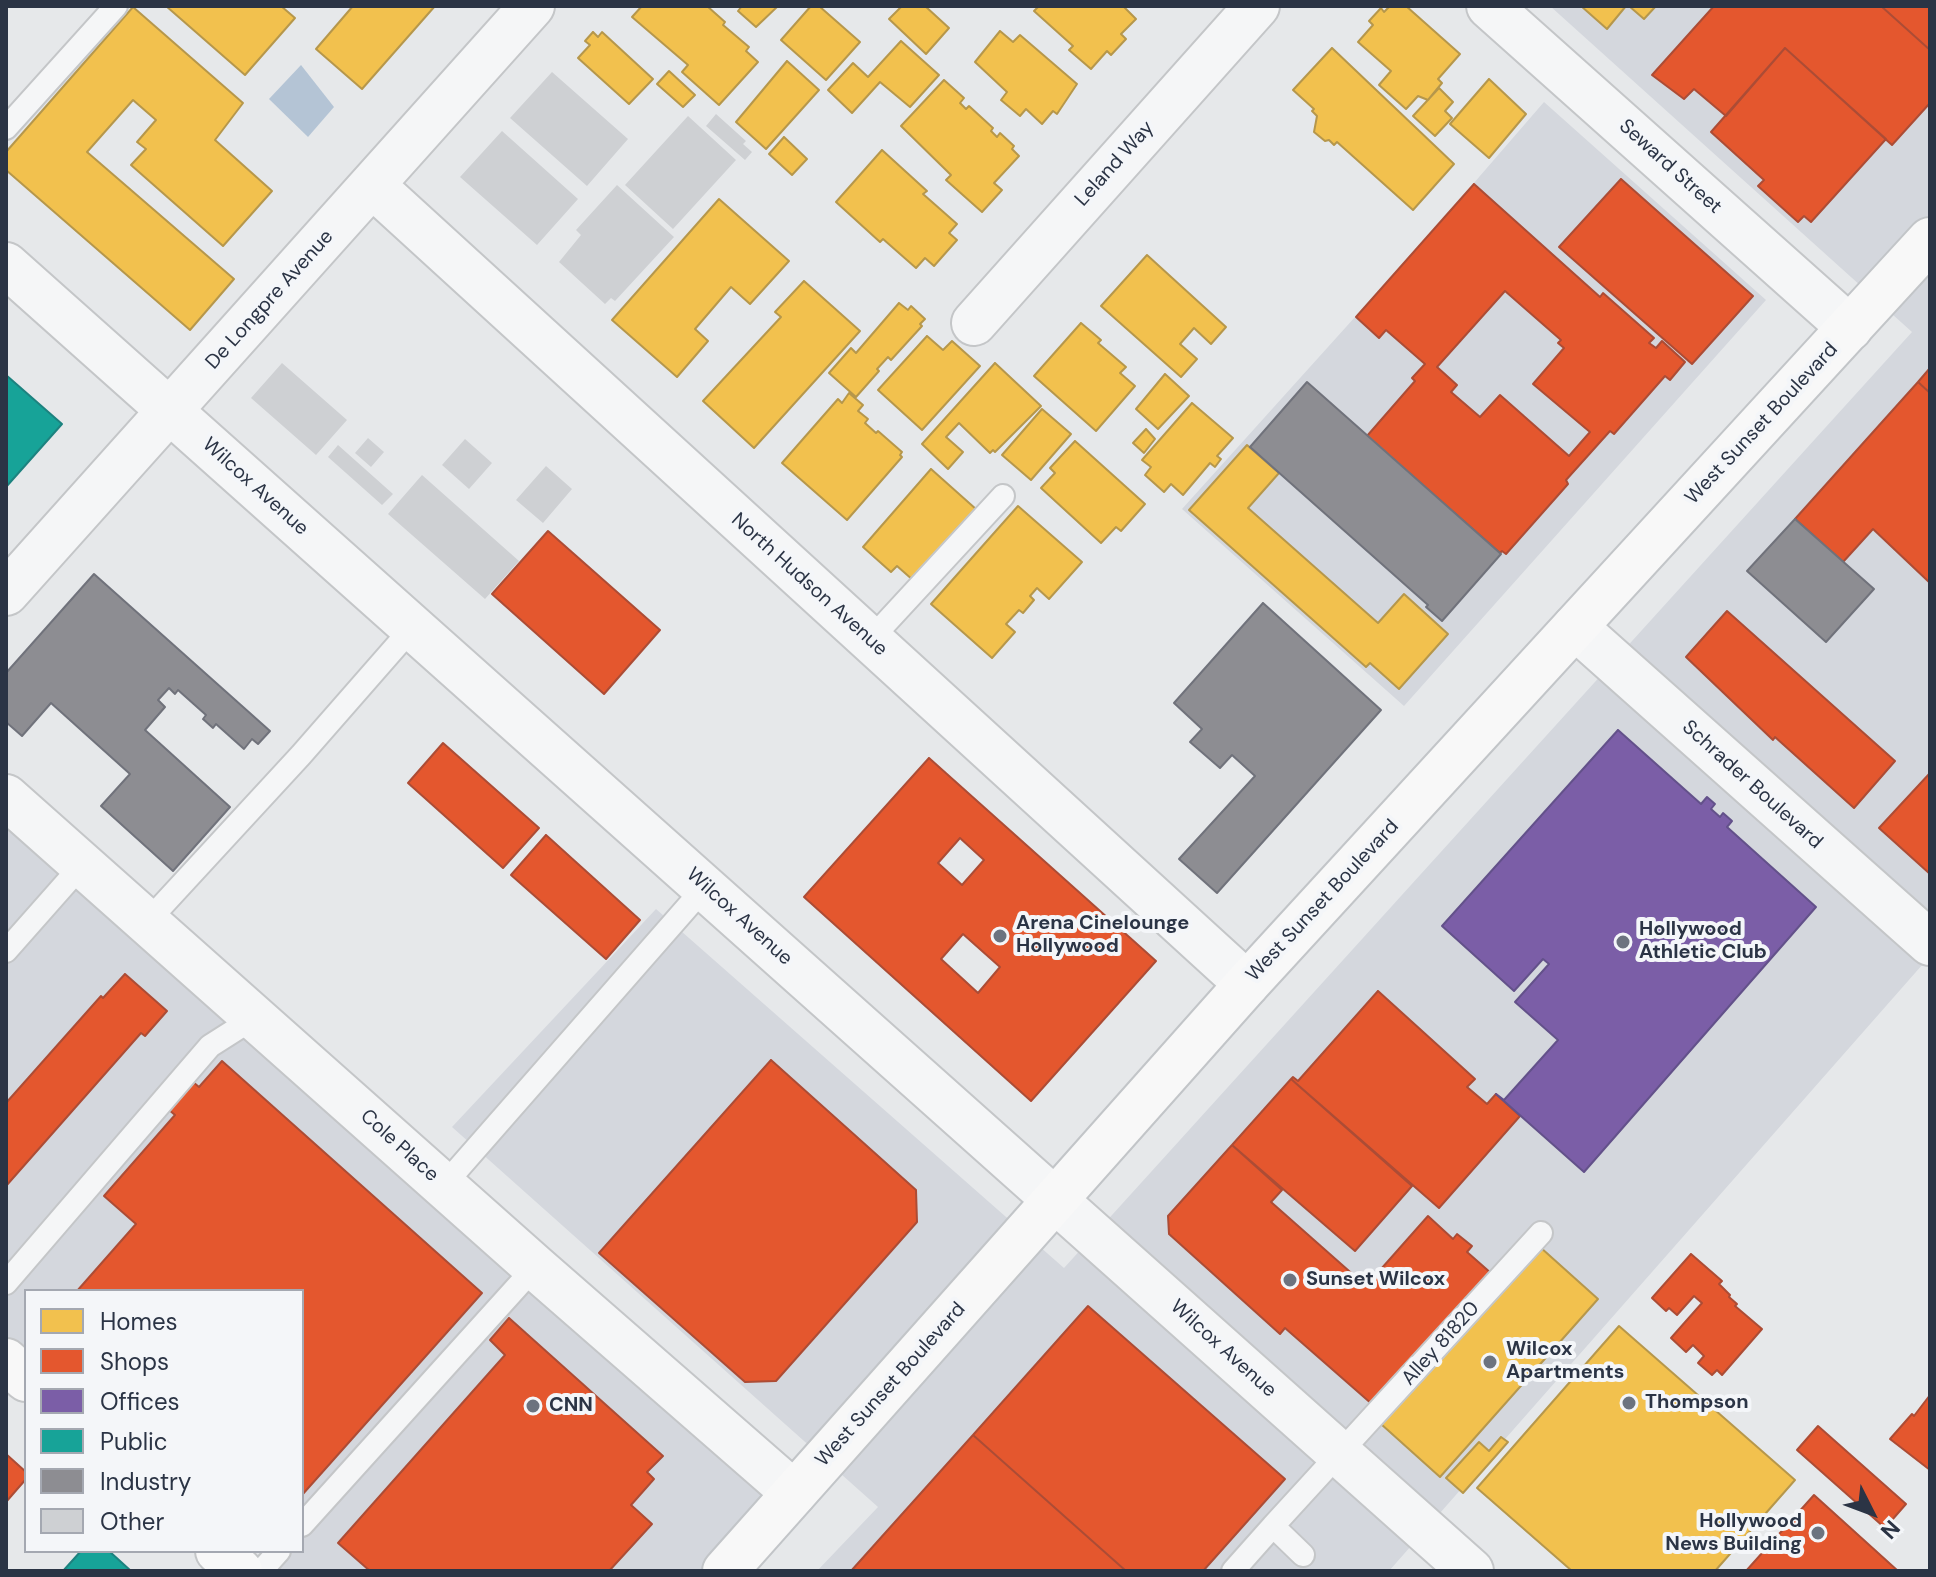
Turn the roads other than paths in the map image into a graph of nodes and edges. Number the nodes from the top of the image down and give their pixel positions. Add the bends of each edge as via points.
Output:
1 (116, 6) edge
2 (1257, 6) edge
3 (1489, 6) edge
4 (521, 10) edge
5 (6, 128) edge
6 (372, 185) junction
7 (1930, 240) edge
8 (6, 265) edge
9 (974, 323) dead end
10 (1850, 328) junction
11 (169, 411) junction
12 (1003, 496) dead end
13 (6, 593) edge
14 (413, 627) junction
15 (1575, 627) junction
16 (870, 640) junction
17 (6, 797) edge
18 (82, 865) junction
19 (705, 887) junction
20 (147, 922) junction
21 (1930, 943) edge
22 (6, 951) edge
23 (1247, 984) junction
24 (254, 1018) junction
25 (444, 1185) junction
26 (1056, 1199) junction
27 (1541, 1233) dead end
28 (535, 1267) junction
29 (6, 1283) edge
30 (6, 1361) edge
31 (24, 1377) edge
32 (1340, 1454) junction
33 (794, 1493) junction
34 (304, 1523) edge
35 (1273, 1526) junction
36 (220, 1553) edge
37 (277, 1553) edge
38 (1303, 1555) dead end
39 (240, 1571) edge
40 (261, 1571) edge
41 (725, 1571) edge
42 (1233, 1571) edge
43 (1471, 1571) edge

1 - 5 lane
2 - 9 street, Leland Way
3 - 10 street, Seward Street
4 - 6 street, De Longpre Avenue
6 - 11 street, De Longpre Avenue
6 - 16 street, North Hudson Avenue
7 - 10 main road, West Sunset Boulevard
8 - 11 street, Wilcox Avenue
10 - 15 main road, West Sunset Boulevard
11 - 13 street, De Longpre Avenue
11 - 14 street, Wilcox Avenue
12 - 16 lane
14 - 19 street, Wilcox Avenue
14 - 20 lane
15 - 21 street, Schrader Boulevard
15 - 23 main road, West Sunset Boulevard
16 - 23 street, North Hudson Avenue
17 - 18 street, Cole Place
18 - 20 street, Cole Place
18 - 22 lane
19 - 25 lane
19 - 26 street, Wilcox Avenue
20 - 24 street, Cole Place
23 - 26 main road, West Sunset Boulevard
24 - 25 street, Cole Place
24 - 29 lane via 210,1046
25 - 28 street, Cole Place
26 - 32 street, Wilcox Avenue
26 - 33 main road, West Sunset Boulevard
27 - 32 lane, Alley 81820
28 - 33 street, Cole Place
28 - 34 lane
30 - 31 main road
32 - 35 lane, Alley 81820
32 - 43 street, Wilcox Avenue
33 - 41 main road, West Sunset Boulevard
35 - 38 lane
35 - 42 lane, Alley 81820
36 - 39 main road
37 - 40 lane

